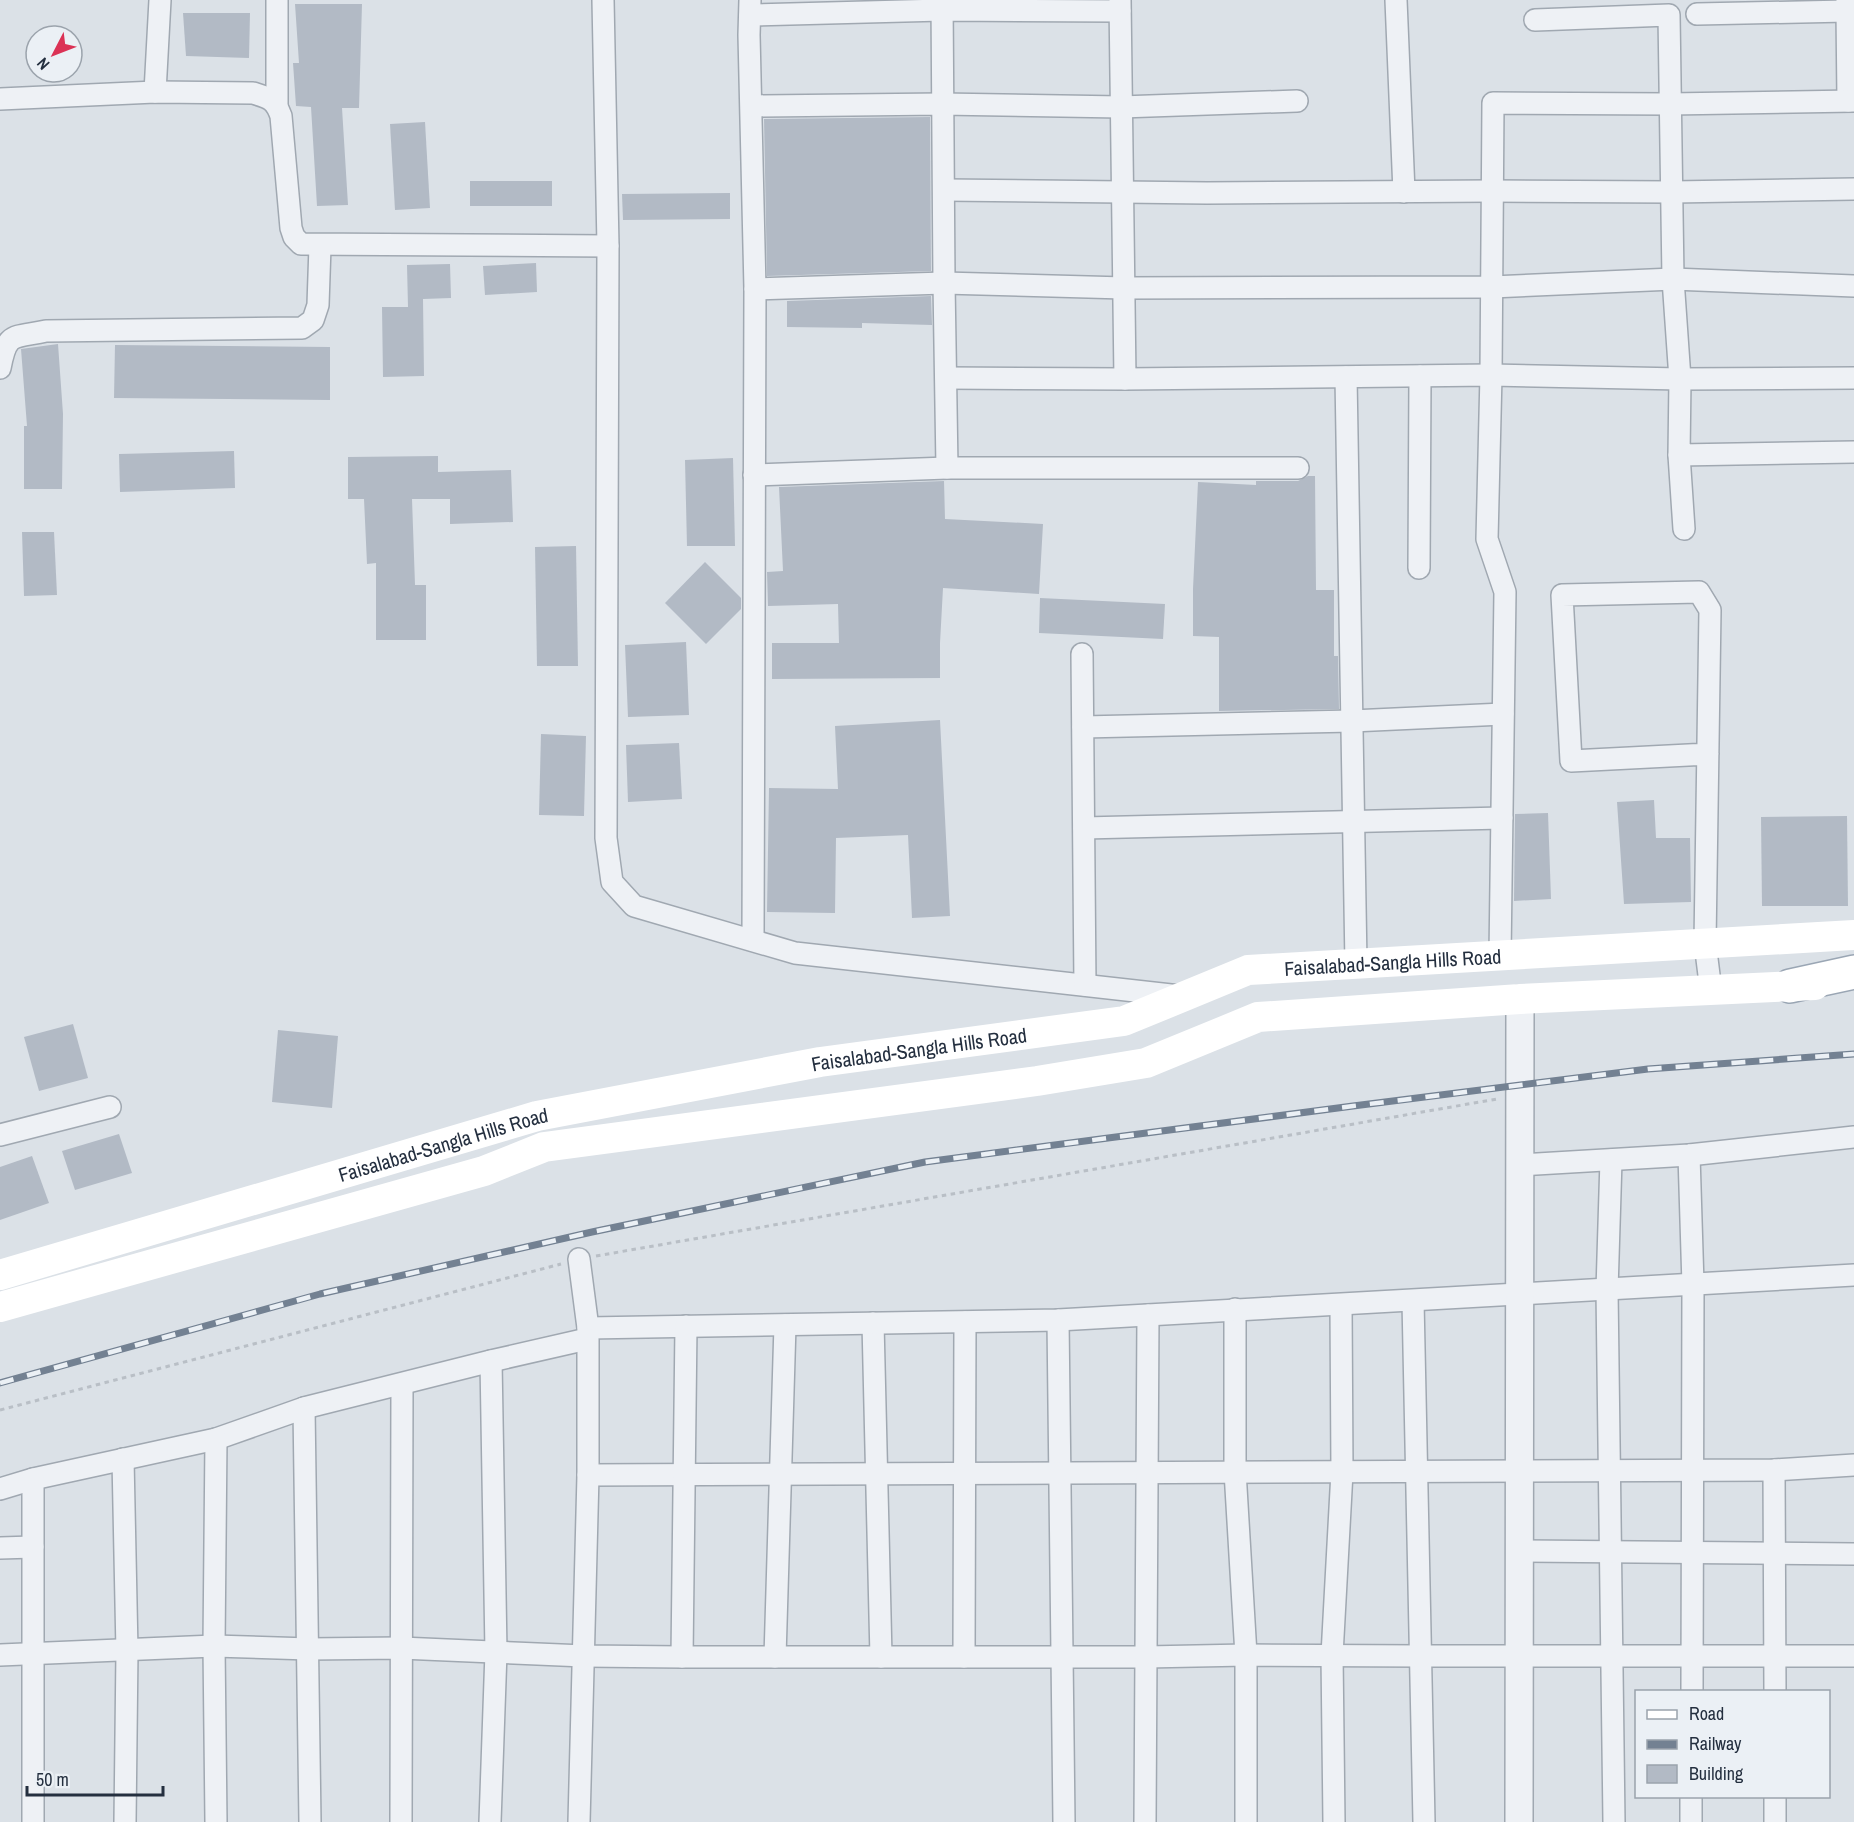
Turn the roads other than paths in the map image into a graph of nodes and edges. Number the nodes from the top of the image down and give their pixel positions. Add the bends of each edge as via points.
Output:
1 (160, 0) edge
2 (277, 0) edge
3 (603, 0) edge
4 (1396, 0) edge
5 (942, 5) edge
6 (1120, 5) edge
7 (1847, 5) edge
8 (750, 7) edge
9 (1697, 14) dead end
10 (1534, 20) dead end
11 (155, 92) junction
12 (0, 99) edge
13 (1297, 101) dead end
14 (1851, 101) edge
15 (942, 104) junction
16 (1670, 104) junction
17 (277, 105) junction
18 (752, 106) junction
19 (1121, 107) junction
20 (1854, 189) edge
21 (944, 190) junction
22 (1492, 191) junction
23 (1122, 192) junction
24 (1404, 192) junction
25 (1673, 192) junction
26 (320, 246) junction
27 (608, 246) junction
28 (1673, 279) junction
29 (944, 283) junction
30 (1854, 286) edge
31 (1492, 287) junction
32 (1124, 288) junction
33 (755, 289) junction
34 (0, 368) edge
35 (1491, 375) junction
36 (1420, 376) junction
37 (1346, 377) junction
38 (946, 378) junction
39 (1854, 378) edge
40 (1125, 379) junction
41 (1680, 379) junction
42 (1854, 452) edge
43 (1679, 455) junction
44 (947, 468) junction
45 (1298, 468) dead end
46 (754, 475) junction
47 (1684, 529) dead end
48 (1419, 568) dead end
49 (1082, 654) dead end
50 (1503, 714) junction
51 (1352, 721) junction
52 (1083, 727) junction
53 (1708, 754) junction
54 (1502, 818) junction
55 (1353, 822) junction
56 (1084, 828) junction
57 (1854, 935) edge
58 (753, 940) junction
59 (1702, 944) junction
60 (1500, 956) junction
61 (1404, 961) junction
62 (1356, 964) junction
63 (1854, 972) edge
64 (1854, 984) edge
65 (1085, 986) junction
66 (1790, 986) junction
67 (1708, 991) junction
68 (1183, 996) junction
69 (1520, 999) junction
70 (1405, 1007) junction
71 (110, 1107) dead end
72 (0, 1135) edge
73 (1854, 1137) edge
74 (1689, 1155) junction
75 (1611, 1160) junction
76 (1520, 1166) junction
77 (579, 1260) road end
78 (0, 1275) edge
79 (1854, 1275) edge
80 (1693, 1285) junction
81 (1607, 1290) junction
82 (1520, 1296) junction
83 (1413, 1301) junction
84 (1341, 1305) junction
85 (0, 1307) edge
86 (1235, 1309) junction
87 (1148, 1315) junction
88 (1058, 1320) junction
89 (965, 1322) junction
90 (873, 1323) junction
91 (785, 1325) junction
92 (686, 1326) junction
93 (587, 1334) junction
94 (491, 1361) junction
95 (402, 1384) junction
96 (304, 1408) junction
97 (216, 1439) junction
98 (123, 1459) junction
99 (1854, 1465) edge
100 (1519, 1470) junction
101 (1609, 1470) junction
102 (1692, 1470) junction
103 (1774, 1470) junction
104 (1235, 1471) junction
105 (1416, 1471) junction
106 (965, 1472) junction
107 (1061, 1472) junction
108 (1147, 1472) junction
109 (1342, 1472) junction
110 (876, 1473) junction
111 (684, 1474) junction
112 (780, 1474) junction
113 (588, 1475) junction
114 (33, 1479) junction
115 (0, 1489) edge
116 (33, 1547) junction
117 (0, 1548) edge
118 (1519, 1551) junction
119 (1610, 1552) junction
120 (1692, 1553) junction
121 (1775, 1553) junction
122 (1854, 1554) edge
123 (214, 1646) junction
124 (401, 1648) junction
125 (309, 1649) junction
126 (127, 1651) junction
127 (496, 1652) junction
128 (33, 1654) junction
129 (0, 1655) edge
130 (1246, 1655) junction
131 (1332, 1655) junction
132 (584, 1656) junction
133 (1420, 1656) junction
134 (1519, 1656) junction
135 (1612, 1656) junction
136 (1692, 1656) junction
137 (1775, 1656) junction
138 (1854, 1656) edge
139 (682, 1657) junction
140 (775, 1657) junction
141 (881, 1657) junction
142 (964, 1657) junction
143 (1063, 1657) junction
144 (1146, 1657) junction
145 (1692, 1690) edge
146 (1775, 1690) edge
147 (1691, 1798) edge
148 (1775, 1798) edge
149 (33, 1822) edge
150 (125, 1822) edge
151 (216, 1822) edge
152 (310, 1822) edge
153 (401, 1822) edge
154 (489, 1822) edge
155 (579, 1822) edge
156 (1064, 1822) edge
157 (1145, 1822) edge
158 (1246, 1822) edge
159 (1334, 1822) edge
160 (1424, 1822) edge
161 (1519, 1822) edge
162 (1614, 1822) edge
163 (1691, 1822) edge
164 (1775, 1822) edge

1 - 11 street
2 - 17 street
3 - 27 street
4 - 24 street
5 - 6 street
5 - 8 street
5 - 15 street
6 - 19 street
7 - 9 street
7 - 14 street
8 - 18 street
10 - 16 street via 1670,15
11 - 12 street
11 - 17 street via 253,93 268,97
13 - 19 street
14 - 16 street
15 - 18 street
15 - 19 street
15 - 21 street
16 - 22 street via 1493,103
16 - 25 street
17 - 26 street via 291,228 301,244
18 - 33 street
19 - 23 street
20 - 25 street
21 - 23 street
21 - 29 street
22 - 24 street
22 - 25 street
22 - 31 street
23 - 24 street
23 - 32 street
25 - 28 street
26 - 27 street
26 - 34 street via 318,305 314,320 302,328 46,331 12,338 4,347
27 - 58 street via 606,838 612,882 634,906
28 - 30 street
28 - 31 street
28 - 41 street
29 - 32 street
29 - 33 street
29 - 38 street
31 - 32 street
31 - 35 street
32 - 40 street
33 - 46 street
35 - 36 street
35 - 41 street
35 - 50 street via 1487,538 1505,592
36 - 37 street
36 - 48 street
37 - 40 street
37 - 51 street
38 - 40 street
38 - 44 street
39 - 41 street
41 - 43 street
42 - 43 street
43 - 47 street
44 - 45 street
44 - 46 street
46 - 58 street
49 - 52 street
50 - 51 street
50 - 54 street
51 - 52 street
51 - 55 street
52 - 56 street
53 - 53 street via 1710,610 1699,592 1562,595 1571,761
53 - 59 street
54 - 55 street
54 - 60 street
55 - 56 street
55 - 62 street
56 - 65 street
57 - 59 main road, Faisalabad-Sangla Hills Road
58 - 65 street via 795,953
59 - 60 main road, Faisalabad-Sangla Hills Road
59 - 67 main road
60 - 61 main road, Faisalabad-Sangla Hills Road
61 - 62 main road, Faisalabad-Sangla Hills Road
61 - 70 main road
62 - 68 main road, Faisalabad-Sangla Hills Road via 1248,970
63 - 66 main road
64 - 66 main road, Faisalabad-Sangla Hills Road
65 - 68 street
66 - 67 main road, Faisalabad-Sangla Hills Road
67 - 69 main road, Faisalabad-Sangla Hills Road
68 - 78 main road, Faisalabad-Sangla Hills Road via 1124,1021 820,1062 537,1116
69 - 70 main road, Faisalabad-Sangla Hills Road
69 - 76 street
70 - 85 main road, Faisalabad-Sangla Hills Road via 1258,1017 1146,1063 1037,1081 544,1147 484,1171
71 - 72 street
73 - 74 street
74 - 75 street
74 - 80 street
75 - 76 street
75 - 81 street
76 - 82 street
77 - 93 street
79 - 80 street
80 - 81 street
80 - 102 street
81 - 82 street
81 - 101 street
82 - 83 street
82 - 100 street
83 - 84 street
83 - 105 street
84 - 86 street
84 - 109 street
86 - 87 street
86 - 104 street
87 - 88 street
87 - 108 street
88 - 89 street
88 - 107 street
89 - 90 street
89 - 106 street
90 - 91 street
90 - 110 street
91 - 92 street
91 - 112 street
92 - 93 street
92 - 111 street
93 - 94 street
93 - 113 street
94 - 95 street
94 - 127 street
95 - 96 street
95 - 124 street
96 - 97 street
96 - 125 street
97 - 98 street
97 - 123 street
98 - 114 street
98 - 126 street
99 - 103 street
100 - 101 street
100 - 105 street
100 - 118 street
101 - 102 street
101 - 119 street
102 - 103 street
102 - 120 street
103 - 121 street
104 - 108 street
104 - 109 street
104 - 130 street
105 - 109 street
105 - 133 street
106 - 107 street
106 - 110 street
106 - 142 street
107 - 108 street
107 - 143 street
108 - 144 street
109 - 131 street
110 - 112 street
110 - 141 street
111 - 112 street
111 - 113 street
111 - 139 street
112 - 140 street
113 - 132 street
114 - 115 street
114 - 116 street
116 - 117 street
116 - 128 street
118 - 119 street
118 - 134 street
119 - 120 street
119 - 135 street
120 - 121 street
120 - 136 street
121 - 122 street
121 - 137 street
123 - 125 street
123 - 126 street
123 - 151 street
124 - 125 street
124 - 127 street
124 - 153 street
125 - 152 street
126 - 128 street
126 - 150 street
127 - 132 street
127 - 154 street
128 - 129 street
128 - 149 street
130 - 131 street
130 - 144 street
130 - 158 street
131 - 133 street
131 - 159 street
132 - 139 street
132 - 155 street
133 - 134 street
133 - 160 street
134 - 135 street
134 - 161 street
135 - 136 street
135 - 162 street
136 - 137 street
136 - 145 street
137 - 138 street
137 - 146 street
139 - 140 street
140 - 141 street
141 - 142 street
142 - 143 street
143 - 144 street
143 - 156 street
144 - 157 street
147 - 163 street
148 - 164 street

